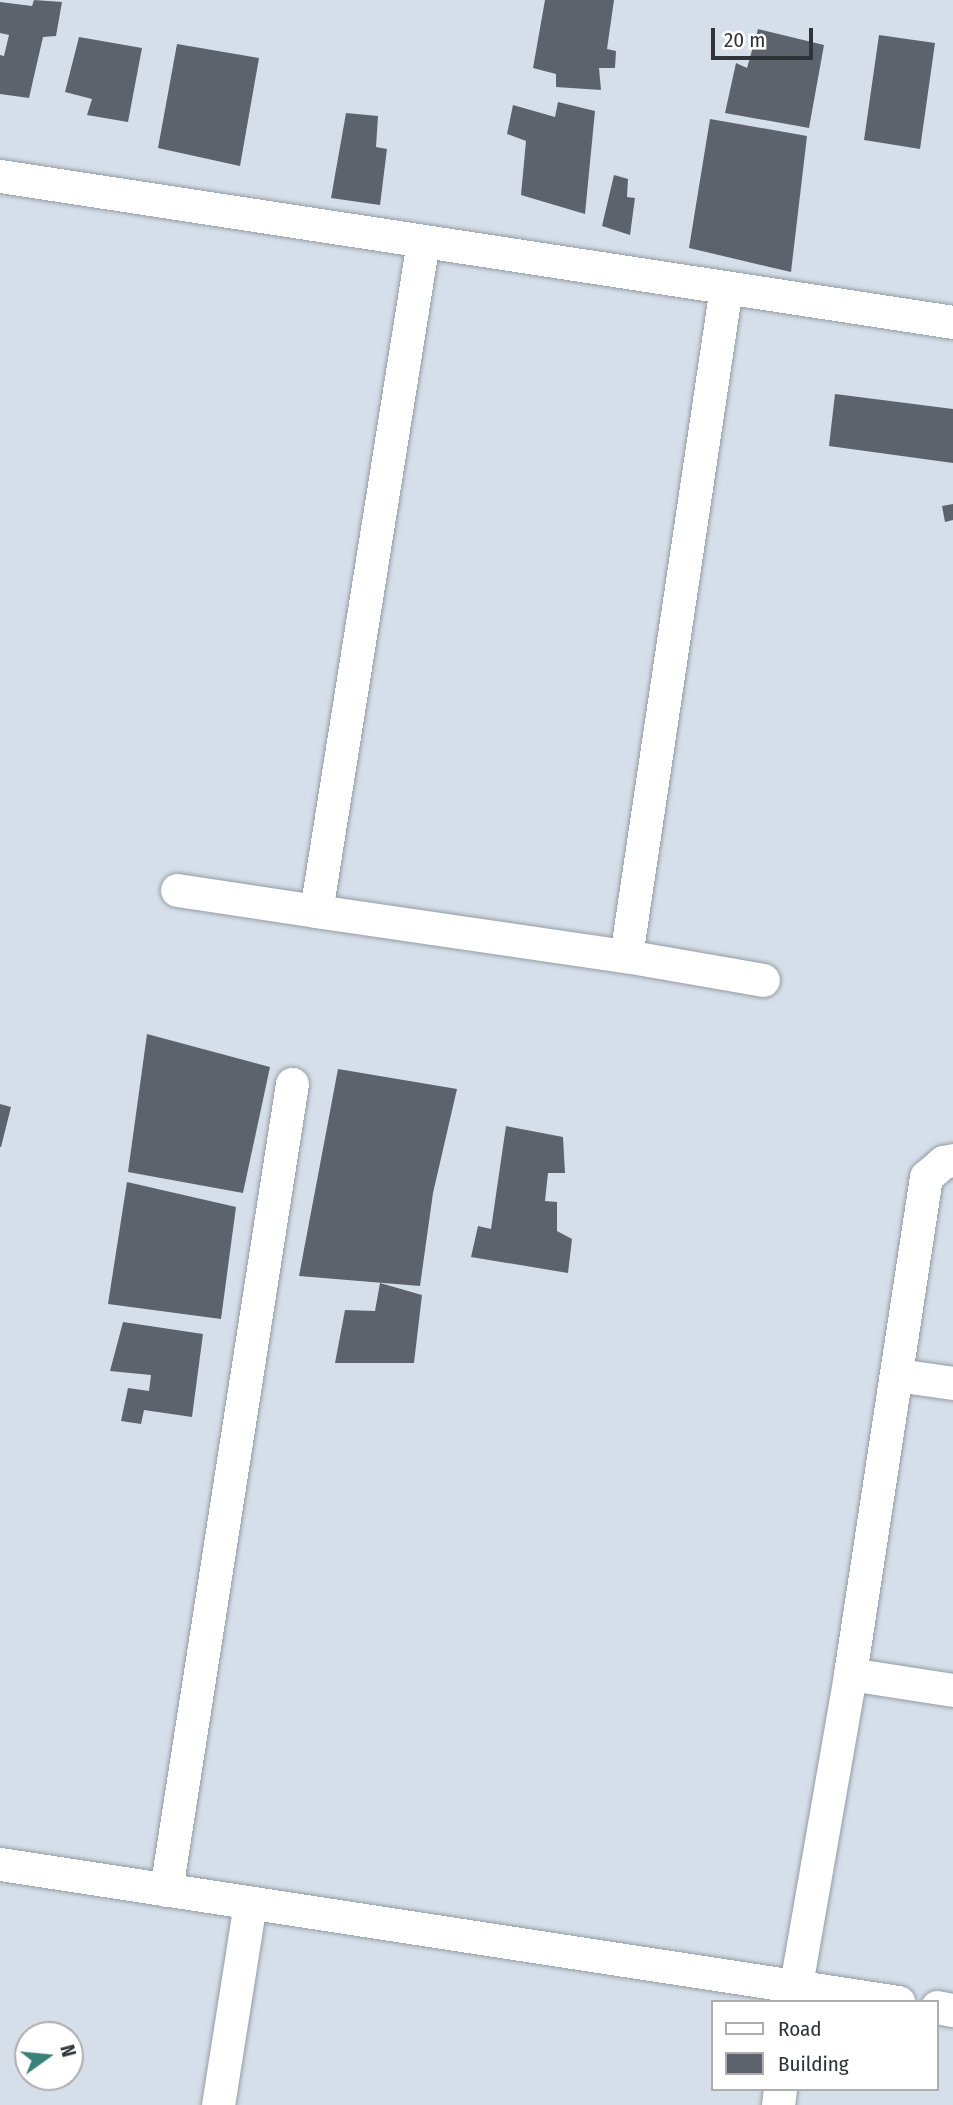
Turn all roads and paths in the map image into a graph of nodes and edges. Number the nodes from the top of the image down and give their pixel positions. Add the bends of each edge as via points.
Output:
1 (0, 176) edge
2 (423, 241) junction
3 (726, 287) junction
4 (953, 322) edge
5 (177, 890) dead end
6 (316, 911) junction
7 (626, 956) junction
8 (763, 980) dead end
9 (292, 1084) dead end
10 (953, 1160) edge
11 (897, 1375) junction
12 (953, 1383) edge
13 (850, 1674) junction
14 (953, 1690) edge
15 (0, 1864) edge
16 (166, 1890) junction
17 (250, 1903) junction
18 (794, 1994) edge
19 (872, 2000) edge
20 (218, 2105) edge

1 - 2 street
2 - 3 street
2 - 6 street
3 - 4 street
3 - 7 street
5 - 6 street
6 - 7 street
7 - 8 street
9 - 16 street
10 - 11 street via 943,1161 926,1177
11 - 12 street
11 - 13 street
13 - 14 street
13 - 18 street
15 - 16 street
16 - 17 street
17 - 18 street
17 - 20 street
18 - 19 street

